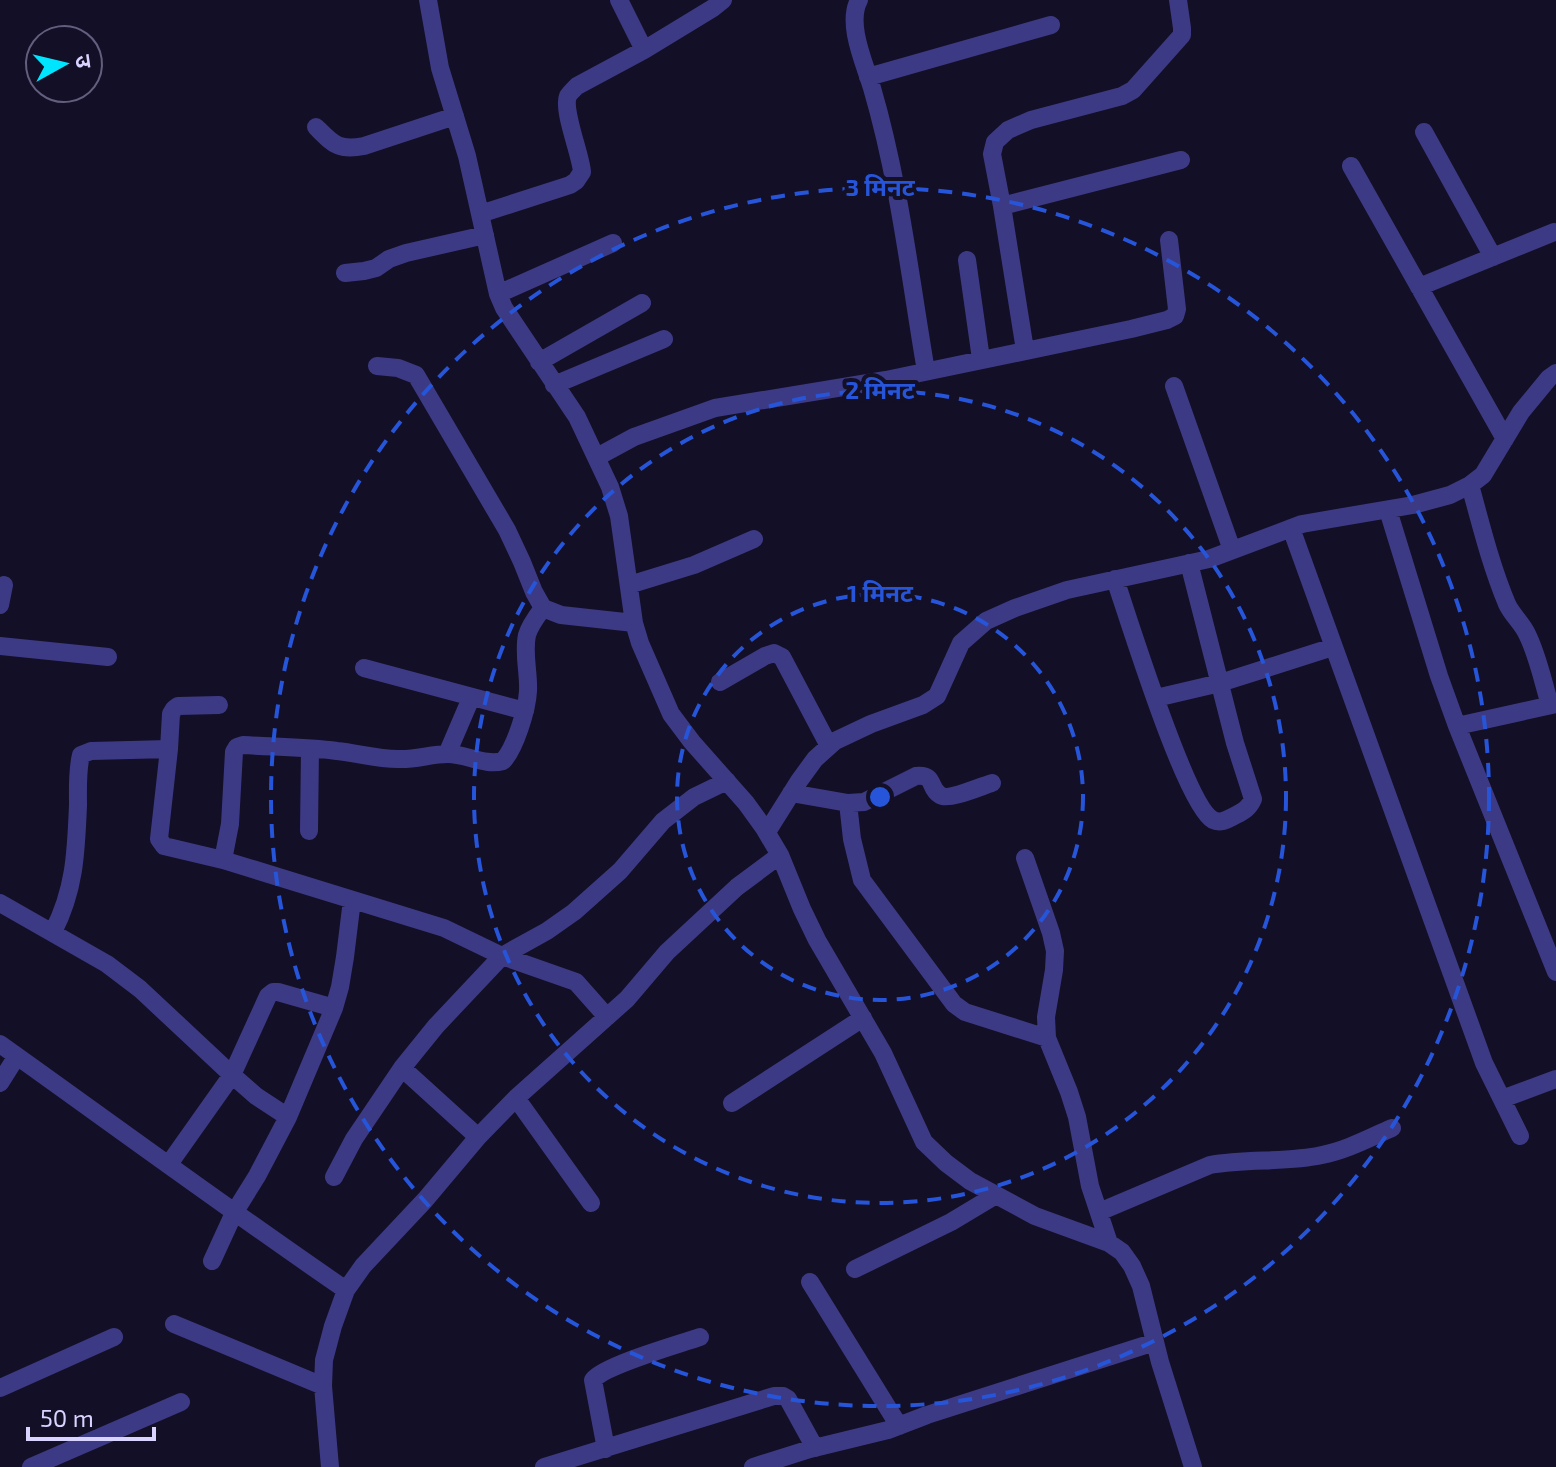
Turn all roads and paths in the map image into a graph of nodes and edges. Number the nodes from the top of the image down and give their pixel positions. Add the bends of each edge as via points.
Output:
1 (428, 0) edge
2 (619, 0) edge
3 (723, 0) edge
4 (859, 0) edge
5 (1178, 0) edge
6 (1051, 25) dead end
7 (644, 50) junction
8 (868, 77) junction
9 (455, 116) junction
10 (316, 127) dead end
11 (1424, 132) dead end
12 (1181, 160) dead end
13 (1351, 166) dead end
14 (1002, 206) junction
15 (480, 214) junction
16 (1554, 232) dead end
17 (485, 235) junction
18 (1169, 240) dead end
19 (613, 243) dead end
20 (1493, 257) junction
21 (967, 260) dead end
22 (345, 273) dead end
23 (1419, 287) junction
24 (498, 294) junction
25 (642, 303) dead end
26 (664, 339) dead end
27 (1025, 350) junction
28 (981, 359) junction
29 (539, 362) junction
30 (377, 366) dead end
31 (926, 371) junction
32 (1556, 373) edge
33 (554, 385) junction
34 (1174, 386) dead end
35 (1505, 439) junction
36 (597, 457) junction
37 (1470, 485) junction
38 (1388, 510) junction
39 (1291, 528) junction
40 (754, 539) dead end
41 (1232, 550) junction
42 (1189, 563) junction
43 (1115, 579) junction
44 (4, 585) dead end
45 (629, 585) junction
46 (0, 605) edge
47 (543, 608) junction
48 (634, 623) junction
49 (0, 646) edge
50 (1333, 647) junction
51 (108, 657) dead end
52 (364, 668) dead end
53 (720, 682) dead end
54 (1220, 683) junction
55 (471, 698) junction
56 (1156, 698) junction
57 (1553, 704) edge
58 (219, 705) dead end
59 (525, 711) junction
60 (1457, 726) junction
61 (829, 746) junction
62 (169, 749) junction
63 (310, 749) junction
64 (447, 754) junction
65 (727, 781) junction
66 (992, 783) dead end
67 (791, 793) junction
68 (848, 803) junction
69 (309, 831) dead end
70 (767, 832) junction
71 (780, 855) junction
72 (1025, 858) dead end
73 (223, 860) junction
74 (352, 900) junction
75 (0, 903) edge
76 (53, 932) junction
77 (502, 956) junction
78 (1556, 972) edge
79 (334, 1008) junction
80 (607, 1017) junction
81 (863, 1018) junction
82 (1047, 1038) junction
83 (0, 1044) edge
84 (17, 1056) junction
85 (402, 1068) junction
86 (232, 1075) junction
87 (1556, 1079) edge
88 (0, 1083) edge
89 (516, 1098) junction
90 (1502, 1099) junction
91 (732, 1103) dead end
92 (288, 1117) junction
93 (1392, 1128) dead end
94 (1520, 1136) dead end
95 (478, 1137) junction
96 (169, 1164) junction
97 (334, 1177) dead end
98 (996, 1195) junction
99 (591, 1203) dead end
100 (1099, 1212) junction
101 (234, 1213) junction
102 (1109, 1243) junction
103 (212, 1261) dead end
104 (855, 1269) dead end
105 (810, 1282) dead end
106 (346, 1290) junction
107 (174, 1324) dead end
108 (114, 1337) dead end
109 (700, 1337) dead end
110 (1155, 1342) junction
111 (323, 1386) junction
112 (0, 1388) edge
113 (181, 1402) dead end
114 (899, 1426) junction
115 (815, 1448) junction
116 (606, 1449) junction
117 (31, 1467) edge
118 (330, 1467) edge
119 (544, 1467) edge
120 (753, 1467) edge
121 (1193, 1467) edge

1 - 9 street
2 - 7 street
3 - 7 street
4 - 8 street via 855,29
5 - 14 street via 1182,35 1133,90 1031,120 995,142 992,154
6 - 8 street
7 - 15 street via 569,95 582,172 576,181
8 - 31 street via 895,186
9 - 10 street via 350,149 333,143
9 - 15 street
11 - 20 street
12 - 14 street
13 - 23 street
14 - 27 street
15 - 17 street
16 - 20 street
17 - 22 street
17 - 24 street
18 - 27 street via 1175,316
19 - 24 street
20 - 23 street
21 - 28 street
23 - 35 street
24 - 29 street
25 - 29 street
26 - 33 street
27 - 28 street
28 - 31 street
29 - 33 street
30 - 47 street via 416,375 507,530
31 - 36 street via 715,408 634,437
32 - 35 street
33 - 36 street
34 - 41 street
35 - 37 street via 1483,475
36 - 45 street via 619,516
37 - 38 street
37 - 57 street via 1495,573 1525,630
38 - 39 street
38 - 60 street
39 - 41 street
39 - 50 street
40 - 45 street
41 - 42 street
42 - 43 street
42 - 54 street
43 - 56 street
43 - 61 street via 1067,590 986,621 961,643 937,696
44 - 46 street
45 - 48 street
47 - 48 street
47 - 59 street via 527,635
48 - 65 street via 671,714
49 - 51 street
50 - 54 street
50 - 90 street via 1484,1063
52 - 55 street
53 - 61 street via 765,656 782,657
54 - 56 street
54 - 56 street via 1253,799 1223,821 1206,815 1191,788
55 - 59 street
55 - 64 street
57 - 60 street
58 - 62 street via 174,709
59 - 64 street via 503,761
60 - 78 street
61 - 67 street
62 - 73 street via 161,844
62 - 76 street via 81,755 74,867
63 - 64 street via 402,759
63 - 69 street
63 - 73 street via 237,747
65 - 70 street
65 - 77 street via 663,821 620,871 574,912
66 - 68 street via 944,797 922,775 864,802
67 - 68 street
67 - 70 street
68 - 82 street via 862,880 954,1004
70 - 71 street
71 - 80 street via 667,952
71 - 81 street via 817,940
72 - 82 street via 1055,951
73 - 74 street
74 - 77 street via 444,928
74 - 79 street
75 - 76 street
76 - 86 street via 140,989
77 - 80 street via 576,982
77 - 85 street
79 - 86 street via 273,992
79 - 92 street
80 - 89 street
81 - 91 street
81 - 98 street via 924,1142 970,1181
82 - 100 street via 1077,1117
83 - 84 street
84 - 88 street
84 - 96 street
85 - 95 street
85 - 97 street
86 - 92 street
86 - 96 street
87 - 90 street
89 - 95 street
89 - 99 street
90 - 94 street
92 - 101 street
93 - 100 street via 1321,1156 1210,1165
95 - 106 street
96 - 101 street
98 - 102 street via 1035,1216
98 - 104 street
100 - 102 street
101 - 103 street
101 - 106 street
102 - 110 street via 1132,1266
105 - 114 street
106 - 111 street via 324,1360
107 - 111 street
108 - 112 street
109 - 116 street via 597,1375 594,1395
110 - 114 street
110 - 121 street
111 - 118 street
113 - 117 street
114 - 115 street
115 - 116 street via 788,1399 774,1396
115 - 120 street
116 - 119 street

